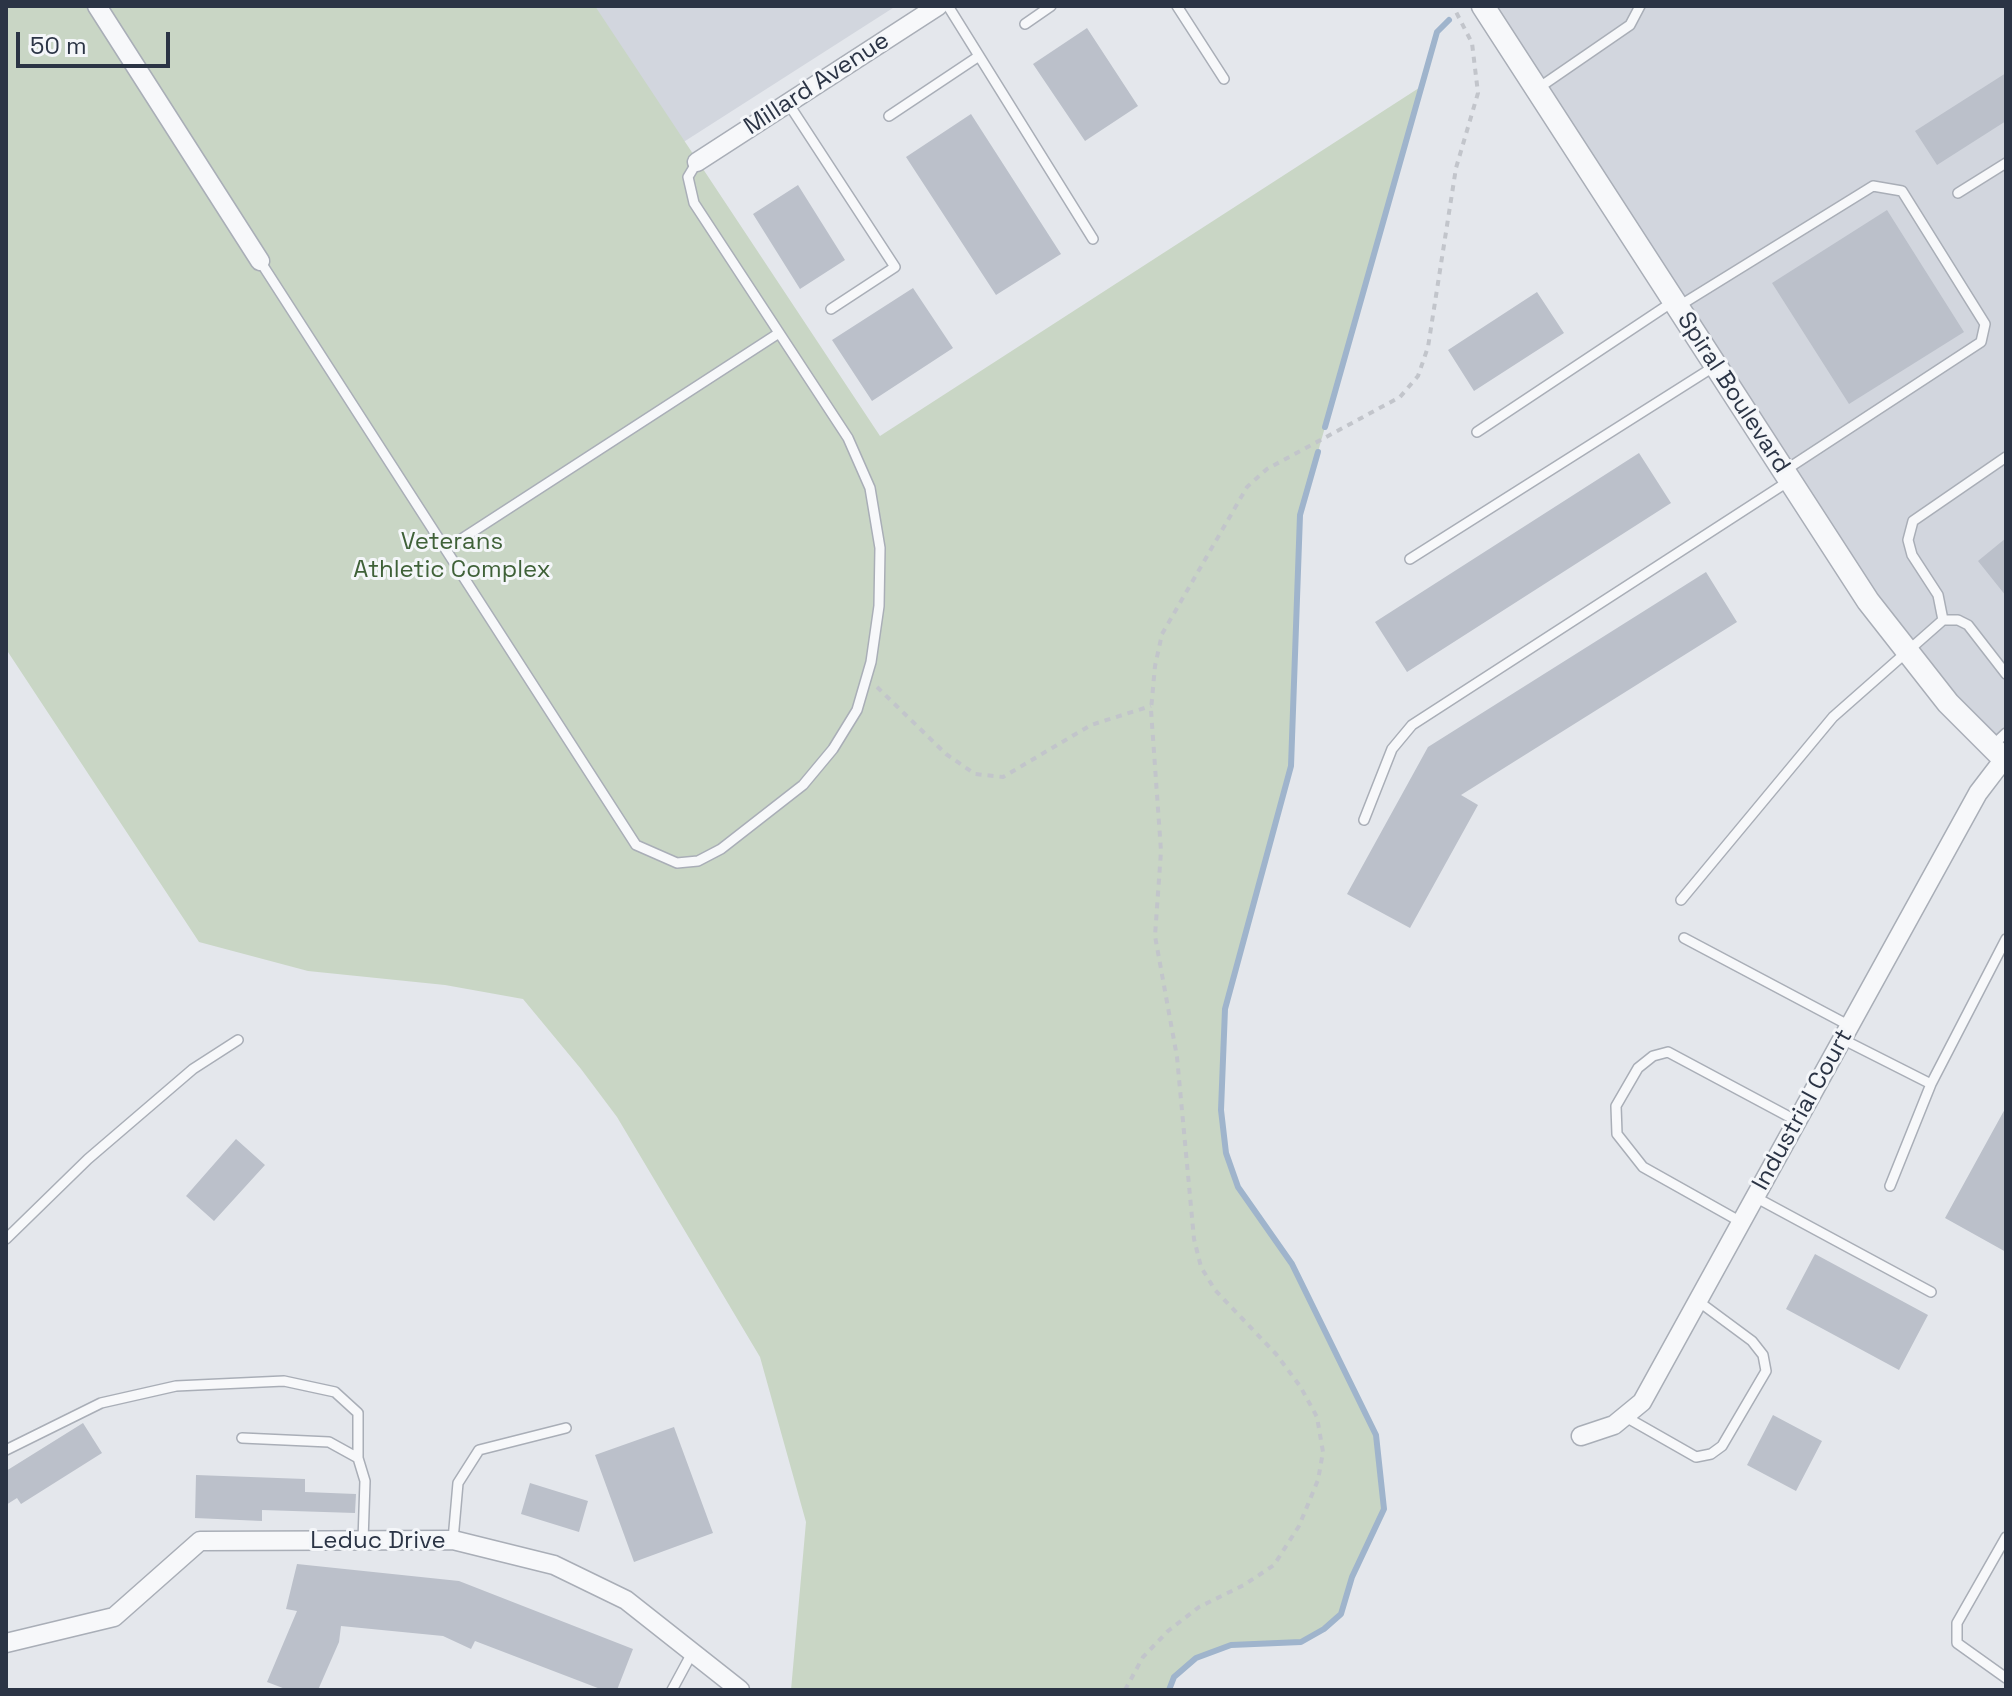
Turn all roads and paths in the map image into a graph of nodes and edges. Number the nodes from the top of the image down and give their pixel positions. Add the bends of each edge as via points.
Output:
1 (97, 6) edge
2 (938, 6) edge
3 (948, 6) edge
4 (1051, 6) edge
5 (1177, 6) edge
6 (1453, 6) edge
7 (1483, 6) edge
8 (1640, 6) edge
9 (1025, 24) dead end
10 (979, 56) junction
11 (1224, 79) dead end
12 (1537, 89) junction
13 (788, 103) junction
14 (889, 116) dead end
15 (697, 162) joint
16 (2006, 163) edge
17 (1958, 193) dead end
18 (1093, 239) dead end
19 (260, 261) joint
20 (1676, 304) junction
21 (831, 309) dead end
22 (779, 333) junction
23 (1716, 366) junction
24 (1477, 432) dead end
25 (2006, 457) edge
26 (1787, 476) junction
27 (446, 549) junction
28 (1410, 559) dead end
29 (1943, 620) junction
30 (1908, 651) junction
31 (2006, 674) edge
32 (866, 679) junction
33 (1151, 706) junction
34 (2002, 750) edge
35 (1364, 820) dead end
36 (1681, 900) dead end
37 (1684, 938) dead end
38 (2006, 939) edge
39 (1846, 1032) junction
40 (238, 1040) dead end
41 (1931, 1084) junction
42 (1797, 1121) junction
43 (1890, 1186) dead end
44 (1755, 1197) junction
45 (1741, 1222) junction
46 (6, 1239) edge
47 (1931, 1292) dead end
48 (1698, 1301) junction
49 (1624, 1416) junction
50 (566, 1428) dead end
51 (1581, 1436) dead end
52 (242, 1438) dead end
53 (6, 1450) edge
54 (358, 1458) junction
55 (2006, 1537) edge
56 (453, 1540) junction
57 (363, 1541) junction
58 (6, 1643) edge
59 (692, 1653) junction
60 (2006, 1678) edge
61 (672, 1690) edge
62 (740, 1690) edge
63 (1125, 1690) edge

1 - 19 street
2 - 13 street, Millard Avenue
3 - 10 lane
4 - 9 lane
5 - 11 lane
6 - 33 path via 1472,43 1478,93 1456,168 1428,347 1418,376 1400,397 1267,469 1247,487 1162,634
7 - 12 street, Spiral Boulevard
8 - 12 lane via 1630,25
10 - 14 lane
10 - 18 lane
12 - 20 street, Spiral Boulevard
13 - 15 street, Millard Avenue
13 - 21 lane via 895,267
15 - 22 lane via 688,177 694,203
16 - 17 lane
19 - 27 lane
20 - 23 street, Spiral Boulevard
20 - 24 lane
20 - 26 lane via 1873,186 1902,191 1985,324 1981,342
22 - 27 lane
22 - 32 lane via 848,438 870,488 880,562 879,606
23 - 26 street, Spiral Boulevard
23 - 28 lane
25 - 29 lane via 1913,521 1908,540 1912,555 1938,595
26 - 30 street, Spiral Boulevard via 1868,601
26 - 35 lane via 1412,725 1392,749
27 - 32 lane via 636,845 677,863 698,861 733,840 803,785 857,710
29 - 30 lane
29 - 31 lane via 1968,625
30 - 34 street, Spiral Boulevard via 1948,703
30 - 36 lane via 1833,717
32 - 33 path via 946,754 975,774 1003,777 1091,725
33 - 63 path via 1161,851 1155,936 1177,1057 1197,1253 1215,1290 1300,1386 1317,1417 1323,1452 1299,1526 1274,1565 1168,1631 1143,1657
34 - 39 street, Industrial Court
37 - 39 lane
38 - 41 lane
39 - 41 lane
39 - 42 street, Industrial Court
40 - 46 lane via 193,1069 88,1159
41 - 43 lane
42 - 44 street, Industrial Court
42 - 45 lane via 1668,1052 1638,1068 1616,1106 1617,1134 1643,1167
44 - 45 street, Industrial Court
44 - 47 lane
45 - 48 street, Industrial Court
48 - 49 street, Industrial Court via 1642,1402
48 - 49 lane via 1752,1341 1763,1355 1766,1371 1722,1446 1696,1457
49 - 51 street, Industrial Court
50 - 56 lane via 479,1450 458,1483
52 - 54 lane via 329,1442
53 - 54 lane via 101,1403 176,1386 284,1381 335,1392 358,1413
54 - 57 lane via 365,1481
55 - 60 lane via 1957,1623 1957,1643
56 - 57 street, Leduc Drive
56 - 59 street, Leduc Drive via 554,1565 626,1600
57 - 58 street, Leduc Drive via 200,1541 114,1617
59 - 61 lane
59 - 62 street, Leduc Drive

